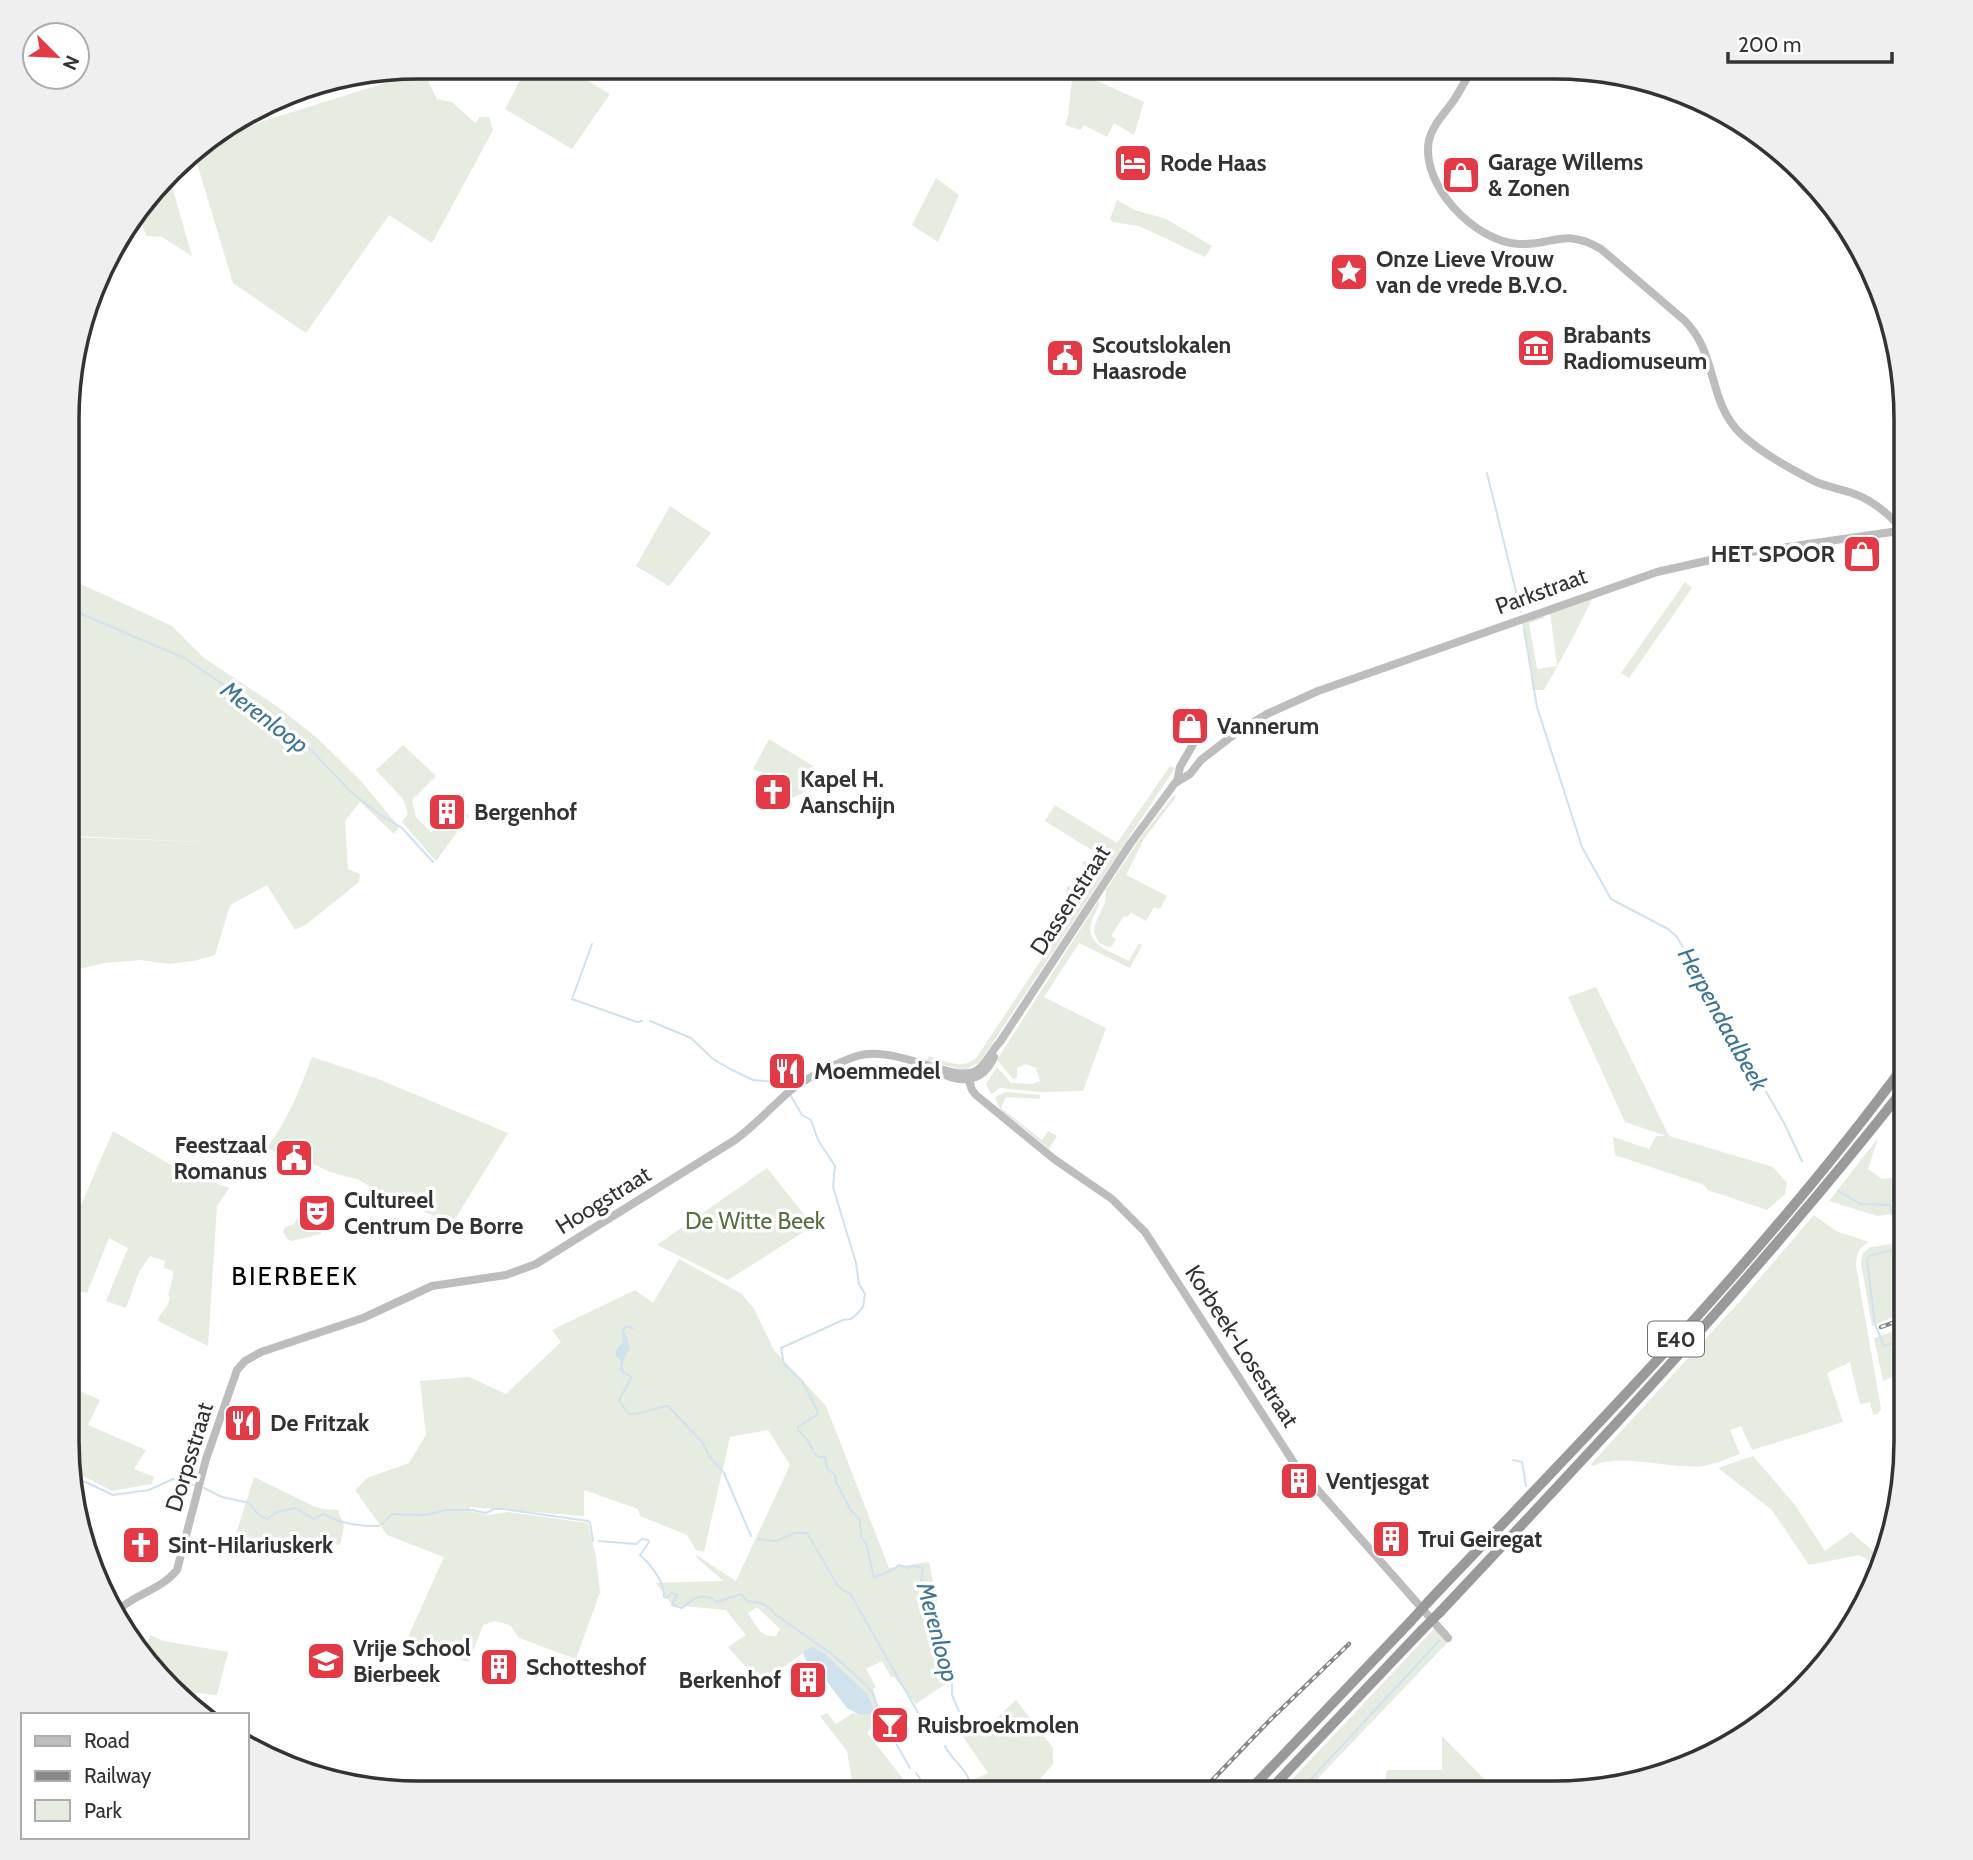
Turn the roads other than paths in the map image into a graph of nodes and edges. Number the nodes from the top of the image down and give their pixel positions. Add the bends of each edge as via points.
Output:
1 (1467, 79) edge
2 (1894, 520) edge
3 (1894, 531) edge
4 (1197, 754) junction
5 (1183, 773) junction
6 (971, 1076) junction
7 (1894, 1078) edge
8 (1894, 1101) edge
9 (239, 1366) joint
10 (122, 1606) edge
11 (1448, 1638) dead end
12 (1258, 1781) edge
13 (1278, 1781) edge

1 - 2 street via 1429,141 1431,171 1454,207 1478,228 1506,242 1527,244 1567,237 1601,249 1696,332 1720,404 1742,434 1796,471 1869,500
3 - 4 street, Parkstraat via 1737,554 1637,577 1318,691 1265,716 1211,753
4 - 5 street
4 - 5 street
5 - 6 street, Dassenstraat via 1141,828 1000,1042
6 - 9 street, Hoogstraat via 879,1052 847,1059 797,1085 735,1140 536,1264 506,1275 432,1286 363,1318 261,1352
6 - 11 street, Korbeek-Losestraat via 981,1098 1112,1199 1144,1232 1294,1463
7 - 12 highway, E40, bridge via 1723,1286
8 - 13 highway, E40, bridge via 1716,1315
9 - 10 street, Dorpsstraat via 204,1467 177,1570

